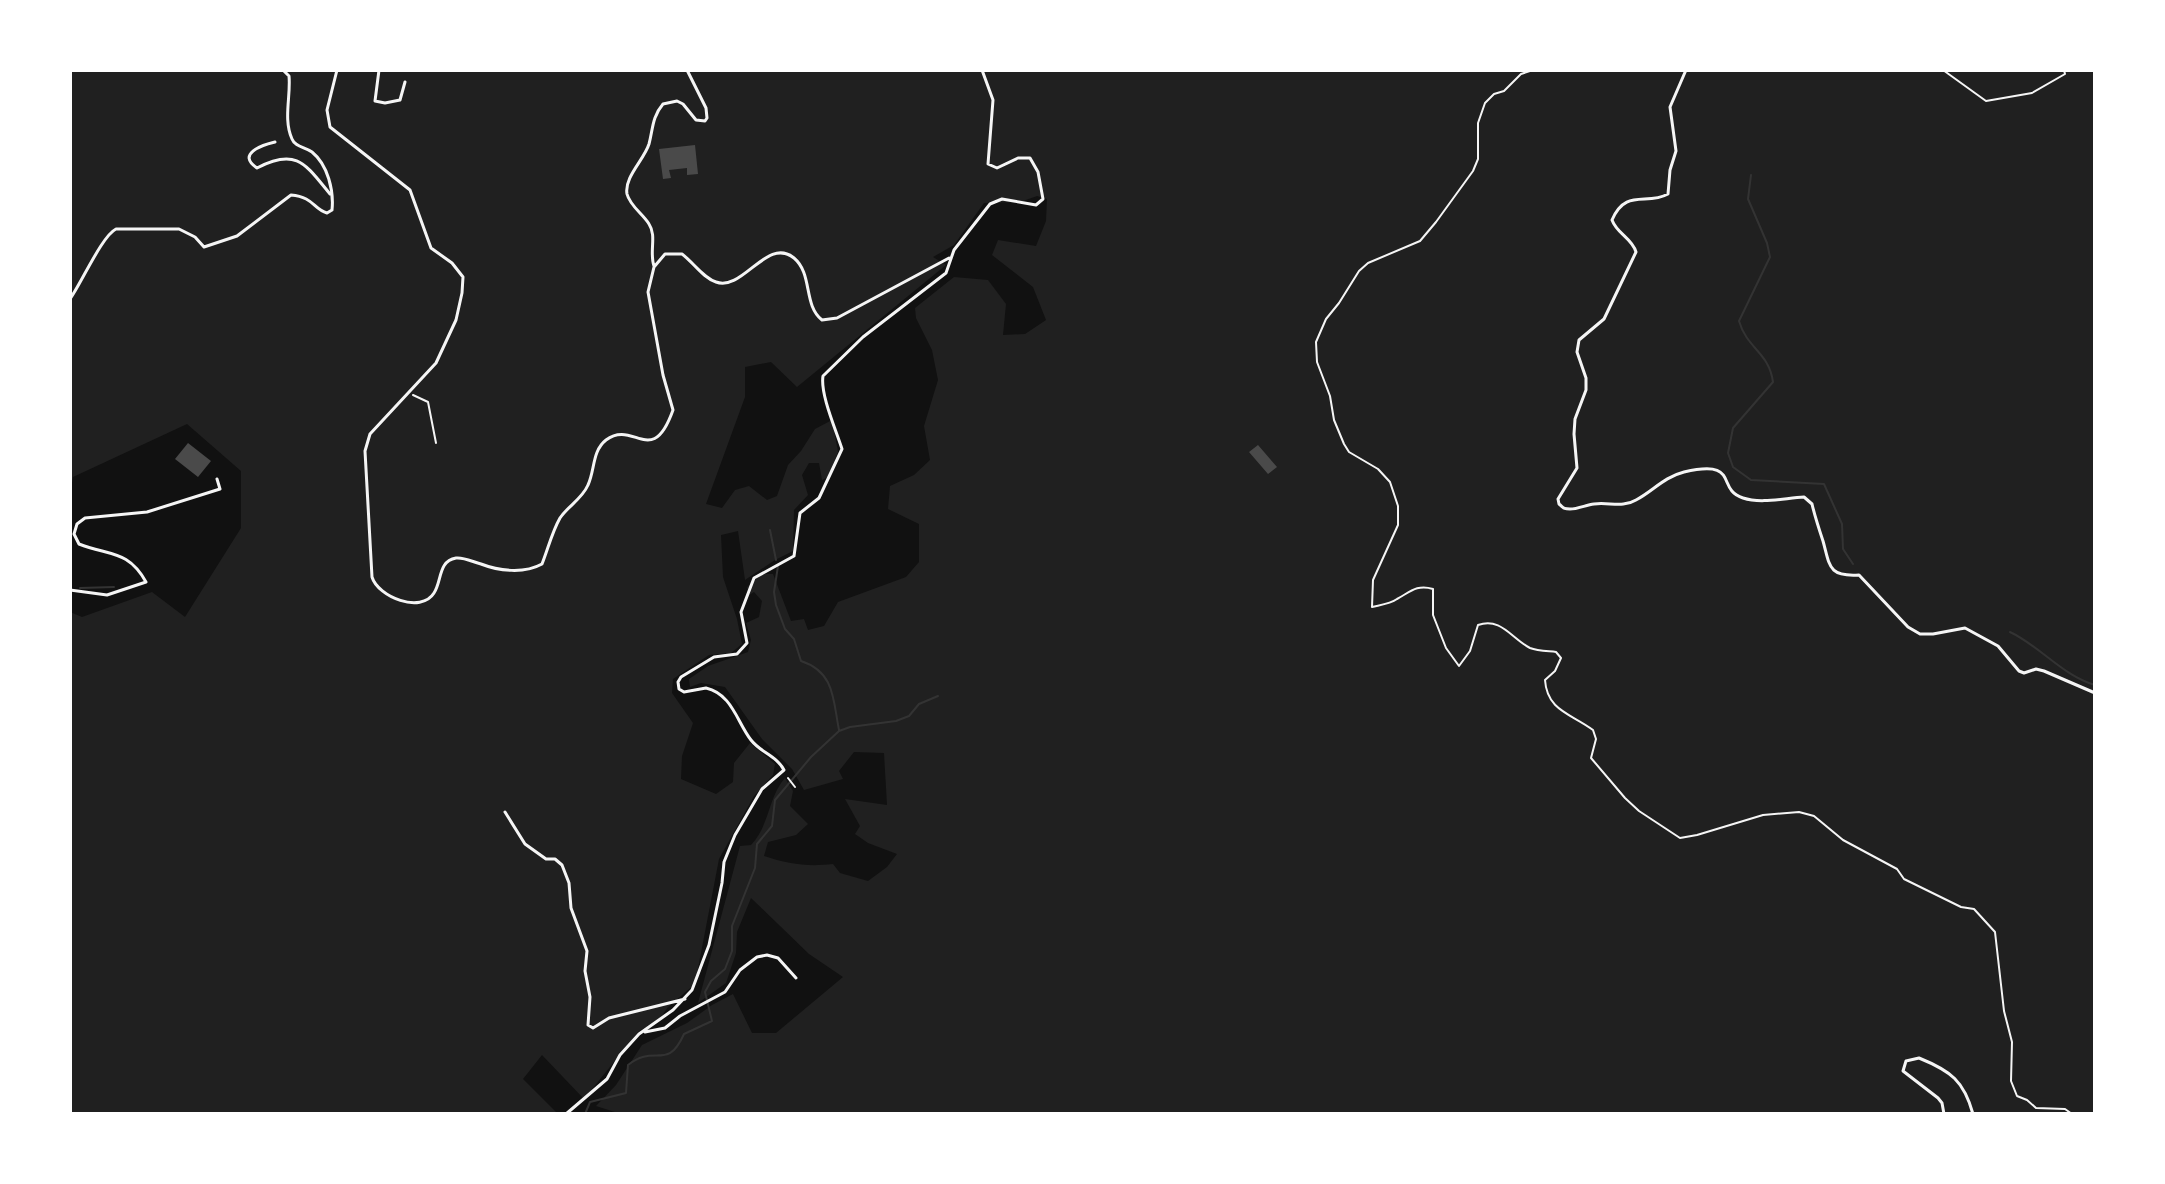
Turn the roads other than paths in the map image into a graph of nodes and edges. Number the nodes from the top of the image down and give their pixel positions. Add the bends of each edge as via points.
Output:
1 (283, 70) edge
2 (337, 70) edge
3 (379, 70) edge
4 (687, 70) edge
5 (982, 70) edge
6 (1686, 70) edge
7 (405, 82) dead end
8 (275, 142) dead end
9 (332, 195) junction
10 (949, 258) junction
11 (654, 267) junction
12 (70, 299) edge
13 (217, 479) dead end
14 (70, 590) edge
15 (2095, 693) edge
16 (788, 778) dead end
17 (795, 787) dead end
18 (505, 812) dead end
19 (796, 978) dead end
20 (686, 998) junction
21 (642, 1032) junction
22 (566, 1114) edge
23 (1944, 1114) edge
24 (1973, 1114) edge

1 - 9 street via 289,76 292,139 325,168
2 - 11 street via 327,110 330,127 410,190 431,248 463,277 456,320 436,363 370,434 365,451 369,550 375,586 389,596 416,604 434,594 441,571 458,557 498,570 542,564 561,517 588,486 599,448 615,435 657,439 673,410 648,292
3 - 7 street via 375,101 400,100
4 - 11 street via 707,118 696,120 677,101 663,104 626,192 651,226
5 - 10 street via 993,100 988,164 997,168 1030,158 1043,199 1036,205 1002,199 990,204
6 - 15 street via 1670,107 1676,151 1668,194 1635,198 1612,220 1636,252 1604,319 1579,340 1586,390 1575,419 1577,468 1559,504 1572,509 1625,505 1669,476 1704,469 1725,475 1741,498 1804,497 1812,504 1827,565 1847,576 1859,575 1908,627 1920,634 1965,628 1998,646 2019,671 2044,671
8 - 9 street via 254,148 253,167 295,159 310,168
9 - 12 street via 332,210 327,213 299,195 284,197 237,236 211,247 179,229 116,229 109,232
10 - 11 street via 831,320 815,313 805,273 792,256 771,255 732,283 710,280 682,254 665,254
10 - 20 street via 946,273 863,337 823,376 842,449 824,491 800,513 794,556 754,578 741,612 747,643 743,649 714,657 678,682 684,692 706,688 723,698 750,739 779,760 784,770 762,789 735,835 724,862 709,945
13 - 14 street via 217,491 173,506 85,518 77,524 79,544 127,558 146,582 107,595
16 - 17 lane
18 - 20 street via 525,844 562,865 587,951 588,1025 593,1028 609,1018
19 - 21 street via 778,958 757,957 725,992 665,1028
20 - 21 street
21 - 22 street via 607,1079
23 - 24 street via 1938,1098 1903,1071 1906,1061 1919,1058 1955,1077

